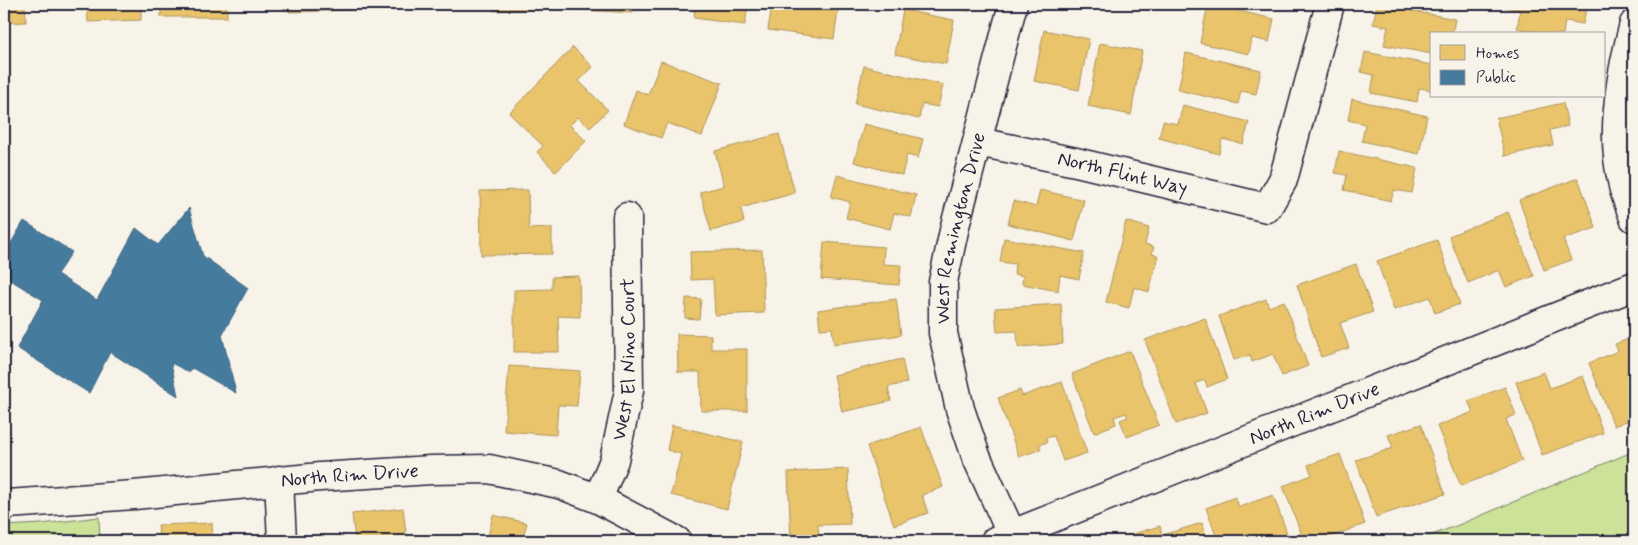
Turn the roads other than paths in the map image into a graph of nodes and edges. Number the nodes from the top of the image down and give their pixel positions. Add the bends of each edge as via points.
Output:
1 (1013, 4) edge
2 (1330, 4) edge
3 (1634, 24) edge
4 (978, 142) junction
5 (627, 217) dead end
6 (1634, 218) edge
7 (1634, 286) edge
8 (279, 480) junction
9 (598, 499) junction
10 (5, 504) edge
11 (1003, 538) edge
12 (282, 541) edge
13 (677, 541) edge

1 - 4 street, West Remington Drive
2 - 4 street, North Flint Way via 1284,180 1267,208
3 - 6 street via 1618,104 1617,144 1622,181
4 - 11 street, West Remington Drive via 943,282 943,332 960,409
5 - 9 street, West El Nino Court via 629,391 614,460
7 - 11 street, North Rim Drive
8 - 9 street, North Rim Drive via 489,469 559,484
8 - 10 street, North Rim Drive
8 - 12 street
9 - 13 street, North Rim Drive

